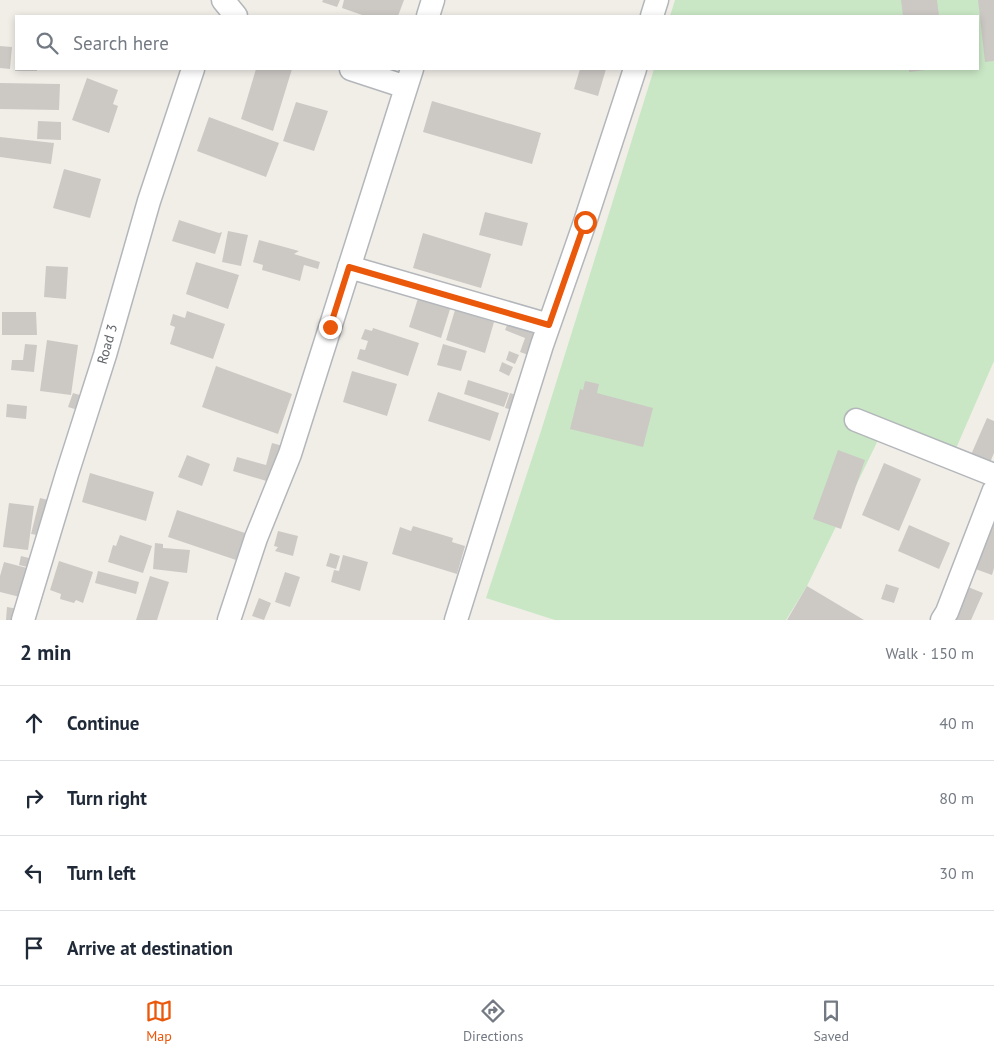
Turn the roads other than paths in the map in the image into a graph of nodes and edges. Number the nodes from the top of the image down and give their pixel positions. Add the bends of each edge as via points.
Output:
1 (218, 0) edge
2 (223, 0) edge
3 (433, 0) edge
4 (657, 0) edge
5 (212, 15) edge
6 (235, 15) edge
7 (428, 15) edge
8 (652, 15) edge
9 (193, 70) edge
10 (357, 70) edge
11 (635, 70) edge
12 (409, 78) edge
13 (349, 267) junction
14 (549, 325) junction
15 (856, 420) dead end
16 (994, 475) edge
17 (994, 490) edge
18 (23, 620) edge
19 (229, 620) edge
20 (456, 620) edge
21 (942, 620) edge

1 - 5 street
2 - 6 street
3 - 7 street
4 - 8 street
9 - 18 street, Road 3 via 149,201
10 - 12 street
11 - 14 street
12 - 13 street
13 - 14 street
13 - 19 street via 290,454 256,538
14 - 20 street
15 - 16 street
17 - 21 street

